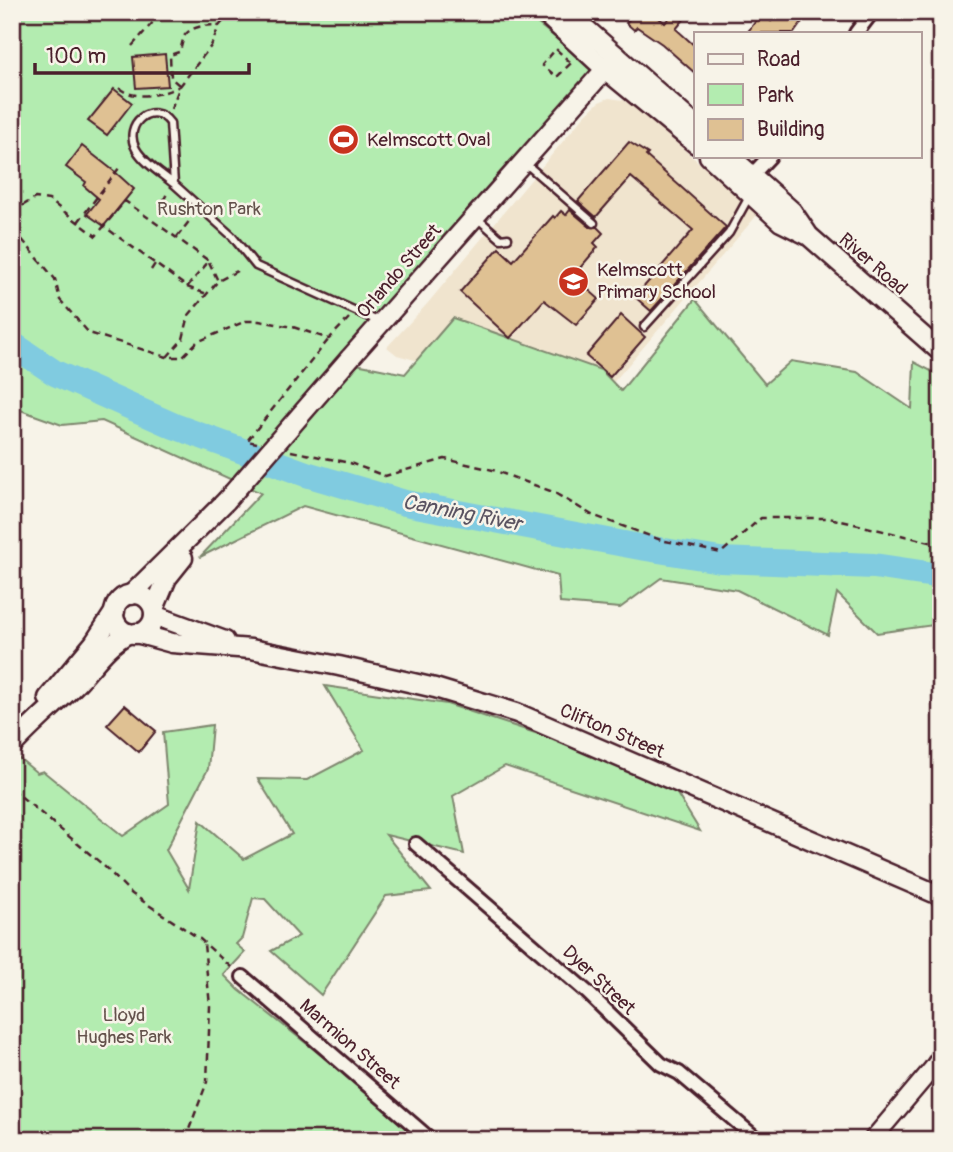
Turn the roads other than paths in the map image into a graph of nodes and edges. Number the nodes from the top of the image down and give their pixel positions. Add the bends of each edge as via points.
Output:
1 (543, 12) edge
2 (567, 12) edge
3 (872, 12) edge
4 (857, 32) edge
5 (611, 63) junction
6 (694, 125) edge
7 (694, 142) edge
8 (716, 158) edge
9 (764, 158) edge
10 (524, 162) junction
11 (742, 166) edge
12 (172, 187) junction
13 (751, 193) junction
14 (475, 217) junction
15 (594, 223) dead end
16 (808, 236) junction
17 (508, 239) dead end
18 (381, 323) junction
19 (644, 327) dead end
20 (941, 352) edge
21 (213, 515) junction
22 (131, 595) junction
23 (115, 611) junction
24 (154, 612) junction
25 (133, 633) junction
26 (251, 649) junction
27 (34, 722) junction
28 (12, 746) edge
29 (416, 844) dead end
30 (941, 896) edge
31 (243, 977) road end
32 (941, 1056) edge
33 (431, 1140) edge
34 (758, 1140) edge
35 (872, 1140) edge

1 - 5 main road
2 - 5 main road
3 - 4 street
5 - 6 main road
5 - 7 main road
5 - 10 main road, Orlando Street
8 - 11 main road, River Road
9 - 11 street
10 - 14 main road, Orlando Street
10 - 15 lane
11 - 13 main road, River Road
11 - 16 main road, River Road via 792,211
12 - 12 lane via 170,123 159,115 145,115 132,131 135,148
12 - 18 lane via 232,236 256,266
13 - 16 main road, River Road via 781,222
13 - 19 lane via 729,233
14 - 17 lane via 501,239
14 - 18 main road, Orlando Street
16 - 20 main road, River Road
18 - 21 main road, Orlando Street, bridge
21 - 22 main road, Orlando Street
21 - 24 main road, Orlando Street via 167,578
22 - 23 main road via 121,599
22 - 24 main road via 147,598
23 - 25 main road via 118,625
23 - 27 main road
24 - 25 main road via 148,628
24 - 26 main road, Clifton Street via 185,628
25 - 26 main road, Clifton Street via 172,643
25 - 27 main road via 116,640
26 - 30 main road, Clifton Street via 436,688 517,713
27 - 28 main road
29 - 34 street, Dyer Street via 588,993 661,1065 679,1073
31 - 33 street, Marmion Street
32 - 35 street

